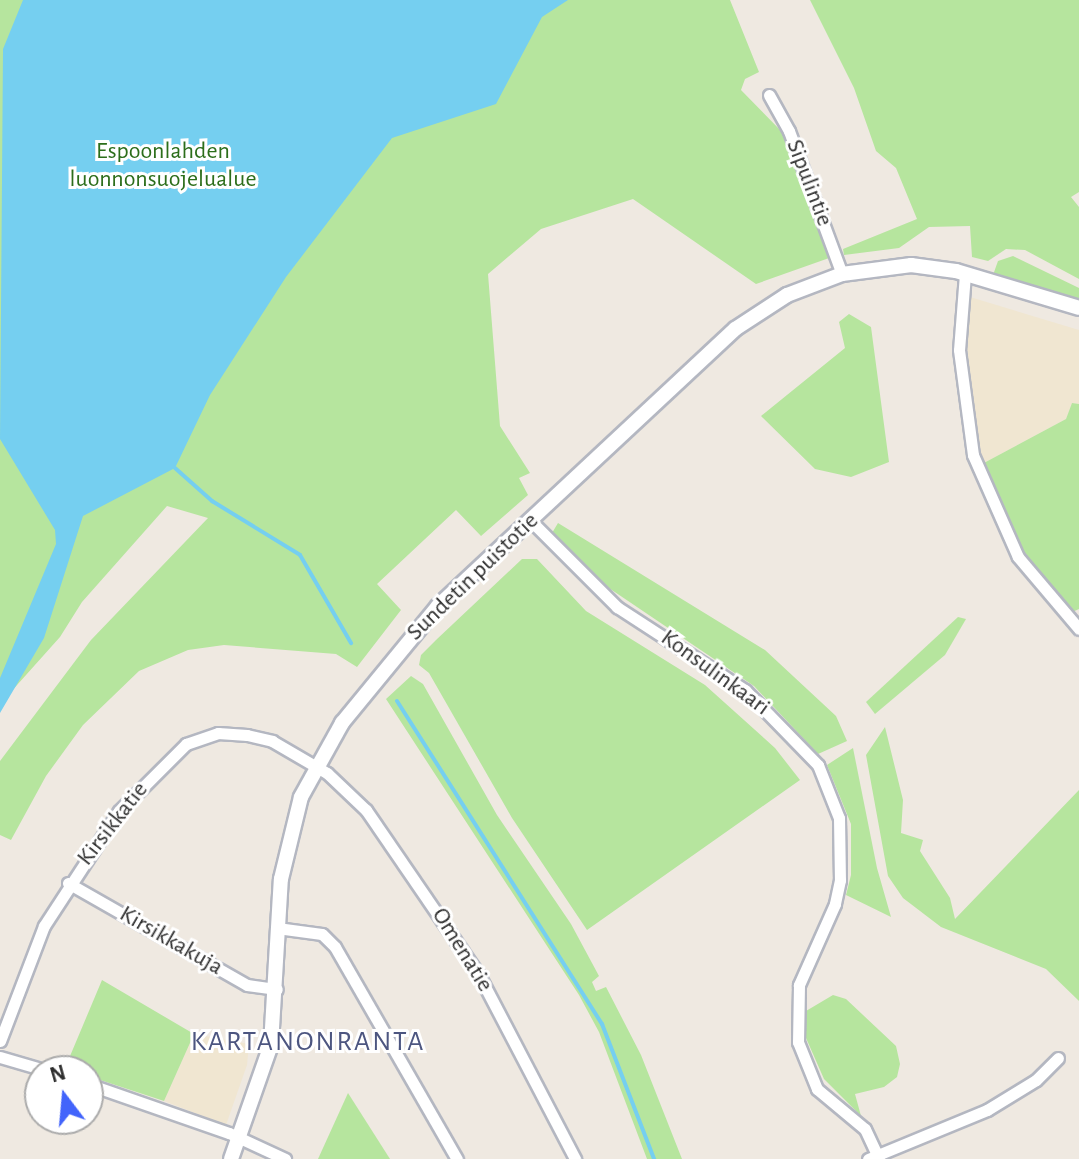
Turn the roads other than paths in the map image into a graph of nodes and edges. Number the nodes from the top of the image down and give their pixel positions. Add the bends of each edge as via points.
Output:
1 (769, 95) dead end
2 (842, 274) junction
3 (965, 274) junction
4 (1079, 308) edge
5 (531, 521) junction
6 (1079, 629) edge
7 (314, 766) junction
8 (68, 883) junction
9 (277, 928) junction
10 (277, 989) junction
11 (0, 1041) edge
12 (0, 1057) edge
13 (1058, 1058) dead end
14 (24, 1064) edge
15 (104, 1090) edge
16 (242, 1139) junction
17 (875, 1158) edge
18 (231, 1159) edge
19 (285, 1159) edge
20 (457, 1159) edge
21 (575, 1159) edge

1 - 2 street, Sipulintie via 789,131
2 - 3 street, Sundetin puistotie via 904,265
2 - 5 street, Sundetin puistotie via 787,295 735,329
3 - 4 street, Sundetin puistotie
3 - 6 street via 959,350 973,455 1018,557
5 - 7 street, Sundetin puistotie via 415,630
5 - 17 street, Konsulinkaari via 617,607 745,690 818,765 839,818 840,880 835,904 799,985 798,1042 817,1089 865,1129
7 - 8 street, Kirsikkatie via 272,741 247,735 218,733 186,744 119,811
7 - 9 street, Sundetin puistotie via 281,879
7 - 21 street, Omenatie via 341,783 366,810 441,914 517,1040
8 - 10 street, Kirsikkakuja via 247,985
8 - 11 street, Kirsikkatie via 26,966
9 - 10 street, Sundetin puistotie
9 - 20 street via 322,934 335,947
10 - 16 street, Sundetin puistotie via 266,1068
12 - 14 street
13 - 17 street via 1036,1080 987,1110
15 - 16 street
16 - 18 street, Sundetin puistotie
16 - 19 street

